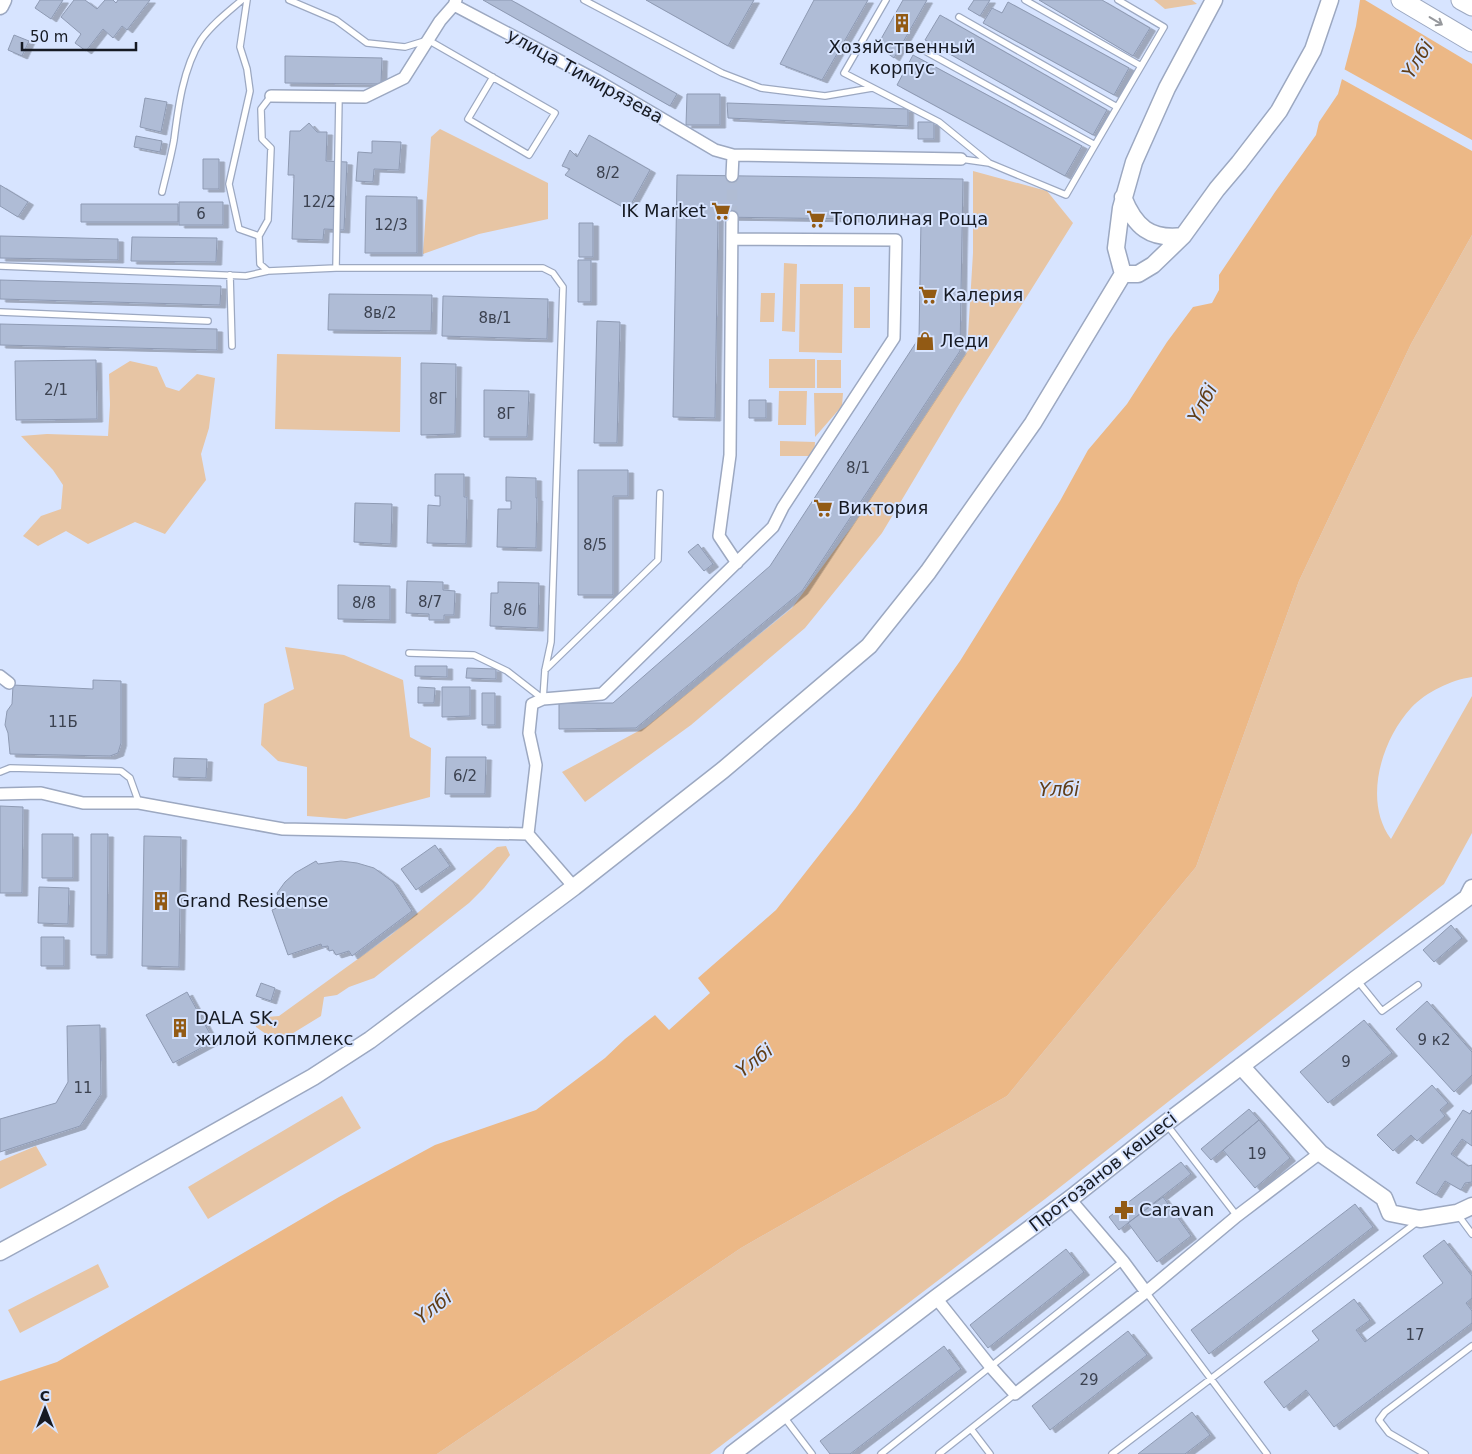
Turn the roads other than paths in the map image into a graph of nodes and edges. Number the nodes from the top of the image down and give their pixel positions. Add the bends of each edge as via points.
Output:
1 (3, 0) edge
2 (242, 0) edge
3 (247, 0) edge
4 (288, 0) edge
5 (584, 0) edge
6 (886, 0) edge
7 (1025, 0) edge
8 (1118, 0) edge
9 (1214, 0) edge
10 (1330, 0) edge
11 (1400, 0) edge
12 (1461, 0) edge
13 (455, 2) edge
14 (0, 6) edge
15 (1472, 6) edge
16 (959, 17) dead end
17 (428, 40) junction
18 (1472, 42) edge
19 (925, 51) dead end
20 (1141, 66) junction
21 (494, 77) junction
22 (872, 88) junction
23 (271, 96) joint
24 (339, 97) junction
25 (1118, 106) junction
26 (1095, 145) junction
27 (734, 155) junction
28 (961, 158) joint
29 (989, 163) junction
30 (732, 176) tunnel mouth
31 (162, 192) dead end
32 (1123, 197) junction
33 (732, 217) tunnel mouth
34 (259, 236) junction
35 (1183, 236) junction
36 (733, 240) junction
37 (0, 266) edge
38 (336, 268) junction
39 (268, 271) junction
40 (1123, 274) junction
41 (230, 275) junction
42 (0, 312) edge
43 (208, 321) dead end
44 (232, 346) dead end
45 (660, 493) dead end
46 (736, 563) junction
47 (409, 653) dead end
48 (545, 670) junction
49 (543, 699) junction
50 (0, 772) edge
51 (0, 794) edge
52 (139, 803) junction
53 (528, 834) junction
54 (574, 887) junction
55 (1470, 896) edge
56 (1356, 979) junction
57 (1418, 986) dead end
58 (1241, 1066) junction
59 (1166, 1124) junction
60 (1320, 1153) junction
61 (1070, 1199) junction
62 (1472, 1206) edge
63 (1457, 1213) junction
64 (1237, 1216) junction
65 (1420, 1219) junction
66 (1472, 1234) edge
67 (0, 1252) edge
68 (1123, 1261) junction
69 (1146, 1292) junction
70 (936, 1298) junction
71 (1472, 1346) edge
72 (990, 1366) junction
73 (1211, 1378) junction
74 (1015, 1394) junction
75 (782, 1415) junction
76 (971, 1429) junction
77 (732, 1454) edge
78 (812, 1454) edge
79 (881, 1454) edge
80 (939, 1454) edge
81 (990, 1454) edge
82 (1112, 1454) edge
83 (1267, 1454) edge
84 (1425, 1454) edge

1 - 14 main road
2 - 31 lane via 216,22 201,40 192,59 177,109 174,140
3 - 34 lane via 240,47 250,91 230,184 239,229
4 - 17 lane via 336,20 367,43 405,47
5 - 22 lane via 722,73 761,88 825,96
6 - 22 lane via 844,73
7 - 20 lane
8 - 20 lane via 1164,27
9 - 32 main road via 1166,88 1134,162
10 - 35 main road via 1313,50 1279,111
11 -> 18 main road
12 - 15 main road
13 - 17 street, улица Тимирязева
13 - 27 street, улица Тимирязева via 716,150
16 - 25 lane
17 - 21 lane
17 - 24 street, улица Тимирязева via 404,78 366,97
19 - 26 lane
20 - 25 lane
21 - 21 lane via 555,113 529,154 468,119
22 - 29 lane via 939,122
23 - 24 street, улица Тимирязева
23 - 34 lane via 261,109 262,139 271,148 268,220
24 - 38 lane
25 - 26 lane
26 - 29 lane via 1066,195
27 - 28 street, улица Тимирязева
27 - 30 street
28 - 29 lane
32 - 35 main road via 1136,222 1146,230 1157,236
32 - 40 main road via 1116,248
33 - 36 street
34 - 39 lane via 260,264
35 - 40 main road via 1153,265 1138,274
36 - 46 street via 730,455 719,536
36 - 46 street via 896,240 894,338 773,527
37 - 41 lane
38 - 39 lane
38 - 48 lane via 543,268 553,273 563,287 551,642
39 - 41 lane via 256,275
40 - 54 main road via 1033,423 928,572 869,646 723,770
41 - 44 lane
42 - 43 lane
45 - 48 lane via 658,560
46 - 49 street via 602,694
47 - 49 lane via 474,655 507,671
48 - 49 lane
49 - 53 street via 532,704 529,734 536,766
50 - 52 lane via 10,768 121,771 130,778
51 - 52 street via 41,793 83,802
52 - 53 street via 284,829
53 - 54 street
54 - 67 main road via 370,1040 313,1077
55 - 56 main road, Протозанов көшесі
56 - 57 lane via 1382,1011
56 - 58 main road, Протозанов көшесі
58 - 59 main road, Протозанов көшесі
58 - 60 main road
59 - 61 main road, Протозанов көшесі
59 - 64 lane
60 - 64 street
60 - 65 main road via 1384,1198 1390,1213
61 - 68 street
61 - 70 main road, Протозанов көшесі
62 - 63 main road
63 - 65 main road
63 - 66 lane
64 - 69 street
65 - 73 lane
68 - 69 street
68 - 72 lane
69 - 73 lane
69 - 74 street
70 - 72 street
70 - 75 main road, Протозанов көшесі
71 - 84 lane via 1385,1412 1379,1420 1389,1433
72 - 74 street
72 - 79 lane
73 - 82 lane
73 - 83 lane
74 - 76 lane
75 - 77 main road, Протозанов көшесі
75 - 78 lane
76 - 80 lane
76 - 81 lane

